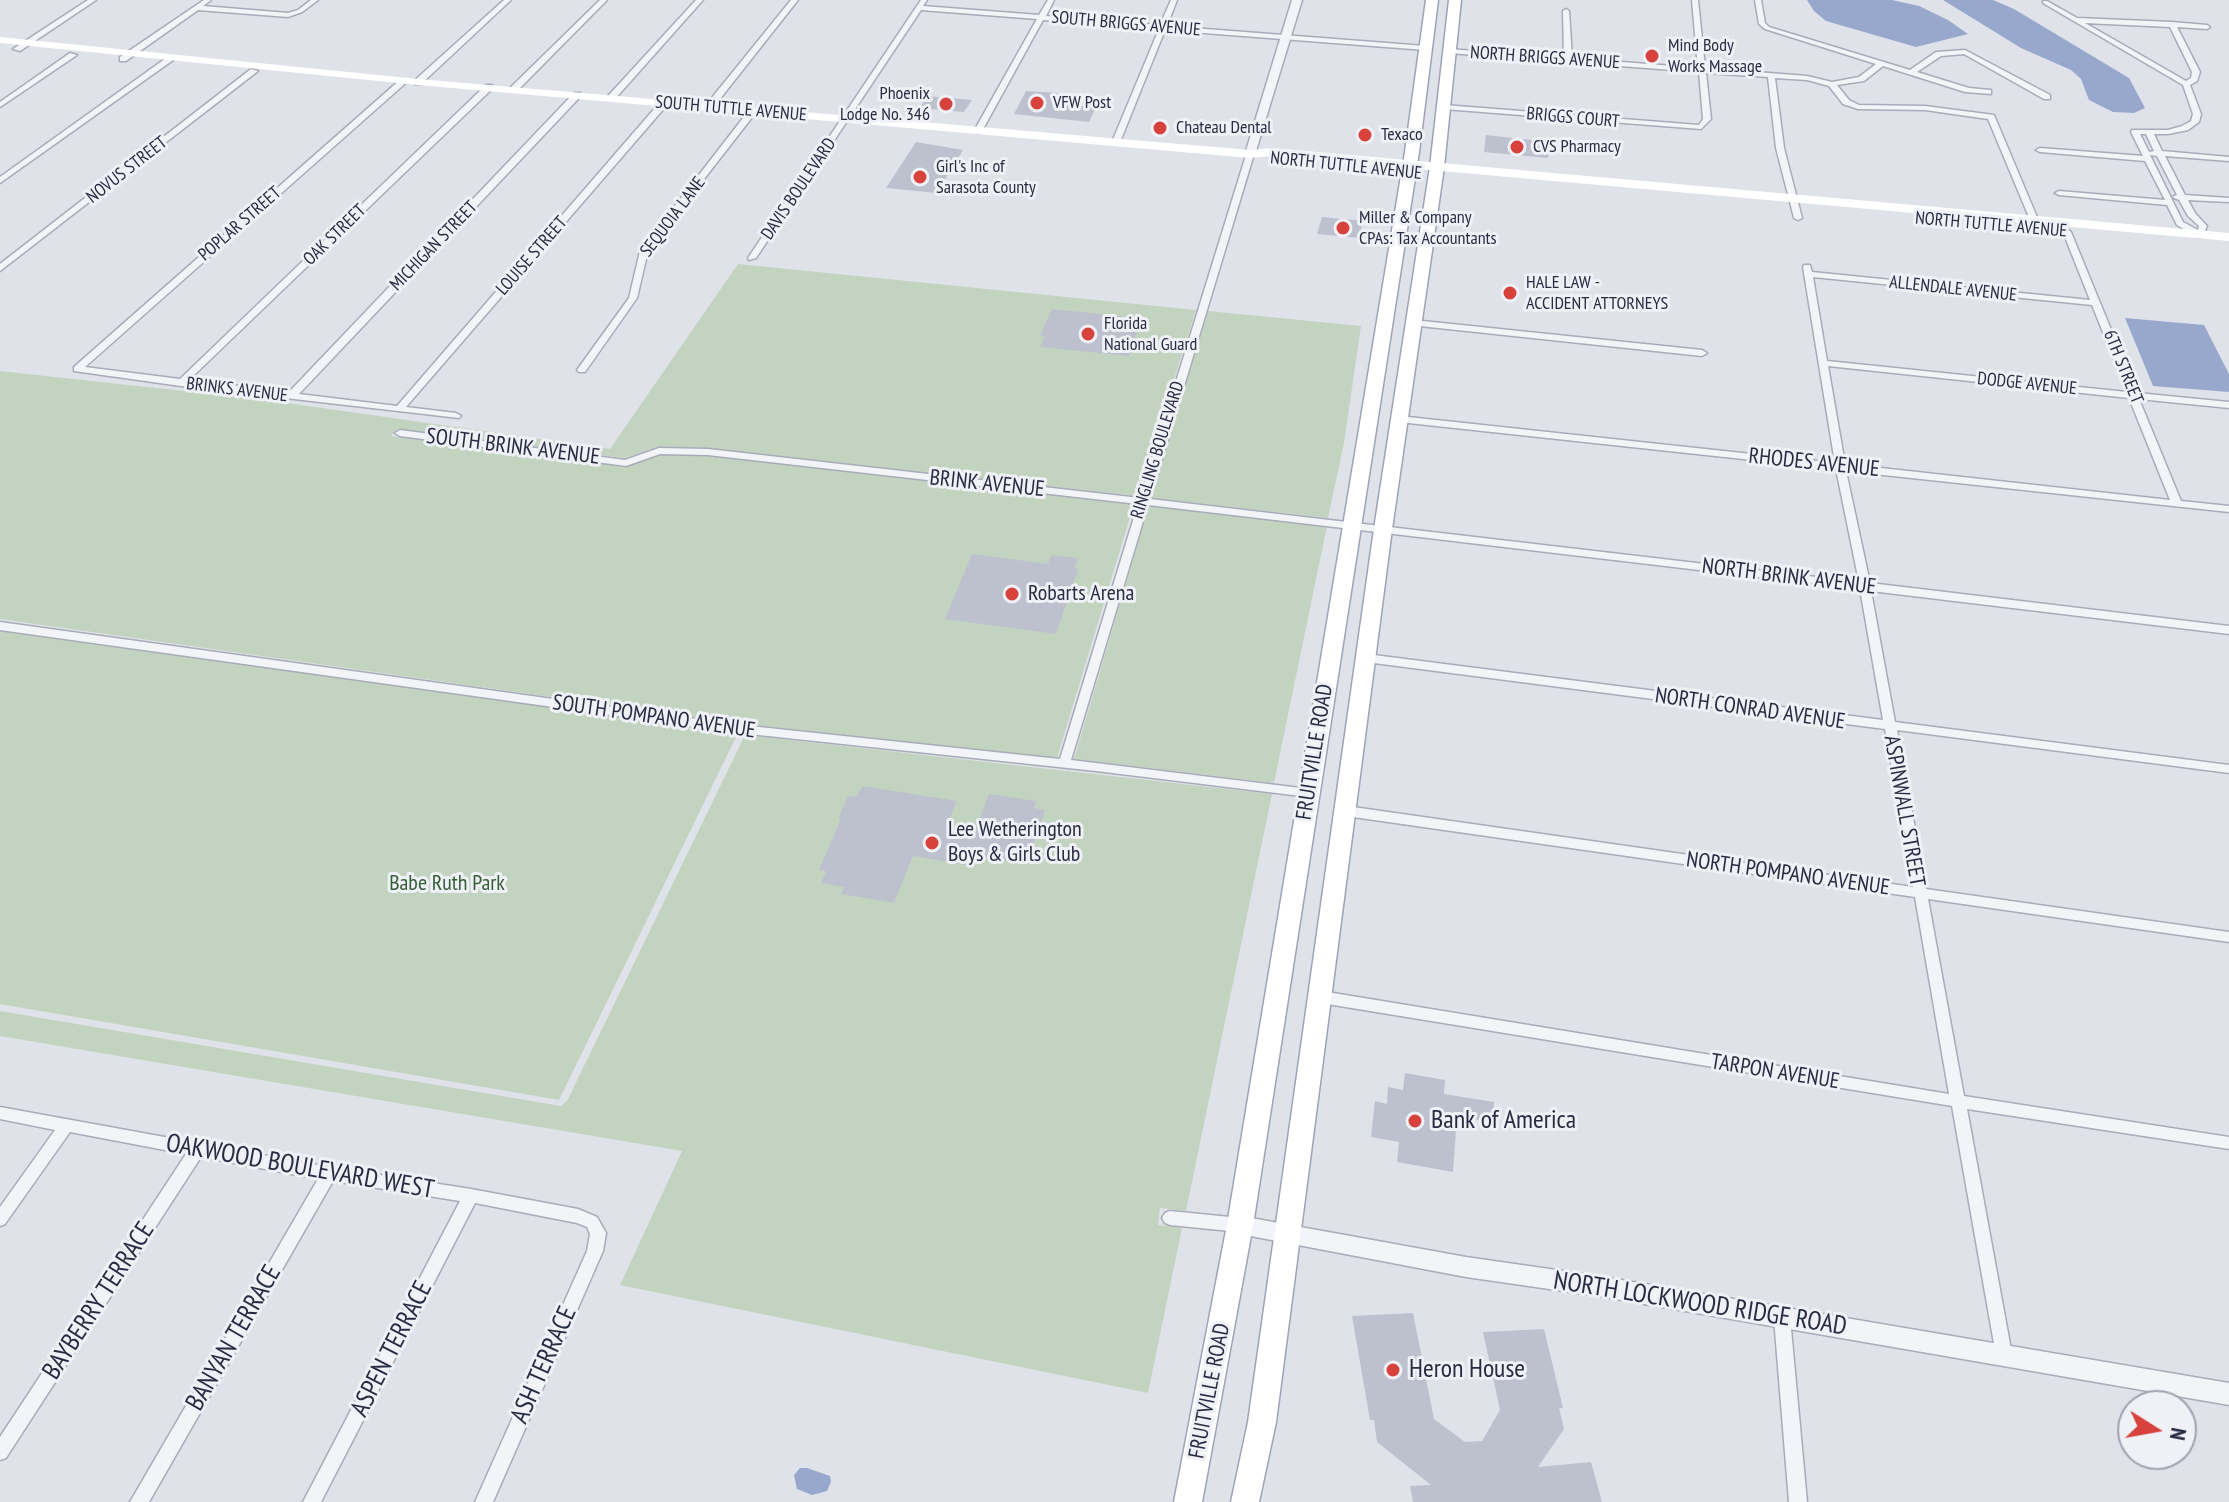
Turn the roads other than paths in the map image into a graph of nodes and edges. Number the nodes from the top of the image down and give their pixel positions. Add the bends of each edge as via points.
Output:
1 (93, 0) edge
2 (208, 0) edge
3 (315, 0) edge
4 (508, 0) edge
5 (604, 0) edge
6 (700, 0) edge
7 (795, 0) edge
8 (924, 0) edge
9 (1051, 0) edge
10 (1174, 0) edge
11 (1297, 0) edge
12 (1432, 0) edge
13 (1455, 0) edge
14 (1695, 0) edge
15 (1758, 0) edge
16 (2045, 2) edge
17 (197, 8) junction
18 (919, 8) junction
19 (1566, 11) dead end
20 (1042, 18) junction
21 (2076, 20) junction
22 (2172, 24) junction
23 (2207, 27) dead end
24 (1164, 28) junction
25 (1428, 29) junction
26 (1286, 37) junction
27 (0, 40) edge
28 (22, 45) junction
29 (0, 46) edge
30 (1425, 48) junction
31 (1449, 51) junction
32 (73, 55) junction
33 (127, 57) junction
34 (1568, 60) junction
35 (168, 61) junction
36 (1881, 64) junction
37 (1702, 70) junction
38 (254, 71) junction
39 (1910, 73) junction
40 (1771, 75) junction
41 (404, 81) junction
42 (418, 82) junction
43 (1832, 84) junction
44 (2186, 84) junction
45 (489, 87) junction
46 (514, 89) junction
47 (1988, 92) dead end
48 (577, 95) junction
49 (2047, 97) dead end
50 (611, 98) junction
51 (664, 103) junction
52 (0, 105) edge
53 (709, 107) junction
54 (1444, 107) junction
55 (753, 111) junction
56 (846, 119) junction
57 (978, 131) junction
58 (2149, 133) junction
59 (1116, 142) junction
60 (2040, 150) dead end
61 (2158, 153) junction
62 (1250, 154) junction
63 (2147, 156) junction
64 (2229, 159) edge
65 (1409, 169) junction
66 (1436, 172) junction
67 (0, 181) edge
68 (2059, 193) dead end
69 (2182, 197) junction
70 (2169, 200) junction
71 (2229, 200) edge
72 (1796, 208) junction
73 (2036, 224) junction
74 (2067, 232) junction
75 (2200, 235) junction
76 (2229, 237) edge
77 (2229, 246) edge
78 (752, 258) dead end
79 (0, 268) edge
80 (1808, 271) joint
81 (2096, 303) junction
82 (1413, 323) junction
83 (1702, 353) dead end
84 (1824, 363) junction
85 (78, 367) joint
86 (582, 370) dead end
87 (181, 383) junction
88 (2134, 395) junction
89 (291, 396) junction
90 (2229, 405) edge
91 (399, 409) junction
92 (456, 416) dead end
93 (1399, 419) junction
94 (400, 433) dead end
95 (626, 463) joint
96 (1842, 466) junction
97 (1143, 501) junction
98 (2177, 503) junction
99 (2229, 509) edge
100 (1350, 525) junction
101 (1383, 529) junction
102 (1863, 586) junction
103 (0, 626) edge
104 (2229, 630) edge
105 (1366, 658) junction
106 (1889, 727) junction
107 (1064, 764) junction
108 (2229, 769) edge
109 (1309, 793) junction
110 (1346, 811) junction
111 (1919, 893) junction
112 (2229, 937) edge
113 (1321, 997) junction
114 (1956, 1101) junction
115 (0, 1113) edge
116 (67, 1125) junction
117 (2229, 1143) edge
118 (197, 1150) junction
119 (329, 1174) junction
120 (471, 1196) junction
121 (1170, 1218) dead end
122 (0, 1219) edge
123 (1240, 1225) junction
124 (596, 1227) joint
125 (1288, 1235) junction
126 (1782, 1318) junction
127 (2004, 1355) junction
128 (2229, 1394) edge
129 (0, 1452) edge
130 (139, 1502) edge
131 (312, 1502) edge
132 (484, 1502) edge
133 (1188, 1502) edge
134 (1245, 1502) edge
135 (1798, 1502) edge

1 - 28 street
2 - 17 street
3 - 17 street via 284,15
4 - 42 street
5 - 46 street
6 - 50 street
7 - 53 street
8 - 18 street, DAVIS BOULEVARD
9 - 20 street
10 - 24 street
11 - 26 street, RINGLING BOULEVARD
12 - 25 main road, FRUITVILLE ROAD
13 - 31 main road, FRUITVILLE ROAD
14 - 37 street
15 - 36 street via 1767,28
16 - 21 street
17 - 33 street
18 - 20 street, SOUTH BRIGGS AVENUE
18 - 56 street, DAVIS BOULEVARD
19 - 34 street
20 - 24 street, SOUTH BRIGGS AVENUE
20 - 57 street
21 - 22 street
21 - 44 street
22 - 23 street
22 - 44 street via 2196,72
24 - 26 street, SOUTH BRIGGS AVENUE
24 - 59 street
25 - 30 main road, FRUITVILLE ROAD
25 - 31 main road
26 - 30 street
26 - 62 street, RINGLING BOULEVARD
27 - 28 main road, SOUTH TUTTLE AVENUE
28 - 29 main road, SOUTH TUTTLE AVENUE
28 - 32 main road, SOUTH TUTTLE AVENUE
28 - 33 main road, SOUTH TUTTLE AVENUE
30 - 65 main road, FRUITVILLE ROAD
31 - 34 street, NORTH BRIGGS AVENUE
31 - 54 main road, FRUITVILLE ROAD
32 - 33 main road, SOUTH TUTTLE AVENUE
32 - 52 street
33 - 35 main road, SOUTH TUTTLE AVENUE
34 - 37 street, NORTH BRIGGS AVENUE
35 - 38 main road, SOUTH TUTTLE AVENUE
35 - 41 main road, SOUTH TUTTLE AVENUE
35 - 67 street
36 - 39 street
36 - 43 street, NORTH BRIGGS AVENUE via 1861,79
37 - 40 street, NORTH BRIGGS AVENUE
37 - 54 street, BRIGGS COURT via 1707,119 1703,126
38 - 41 main road, SOUTH TUTTLE AVENUE
38 - 79 street, NOVUS STREET
39 - 47 street
39 - 49 street via 1939,54 1965,52
40 - 43 street, NORTH BRIGGS AVENUE
40 - 72 street via 1780,148
41 - 42 main road, SOUTH TUTTLE AVENUE
41 - 85 street, POPLAR STREET
42 - 45 main road, SOUTH TUTTLE AVENUE
43 - 73 street, NORTH BRIGGS AVENUE via 1846,102 1858,107 1989,115
44 - 58 street via 2195,122 2178,131
45 - 46 main road, SOUTH TUTTLE AVENUE
45 - 87 street, OAK STREET
46 - 48 main road, SOUTH TUTTLE AVENUE
48 - 50 main road, SOUTH TUTTLE AVENUE
48 - 89 street, MICHIGAN STREET
50 - 51 main road, SOUTH TUTTLE AVENUE
51 - 53 main road, SOUTH TUTTLE AVENUE
51 - 91 street, LOUISE STREET
53 - 55 main road, SOUTH TUTTLE AVENUE
54 - 66 main road, FRUITVILLE ROAD
55 - 56 main road, SOUTH TUTTLE AVENUE
55 - 86 street, SEQUOIA LANE via 644,251 633,298
56 - 57 main road, SOUTH TUTTLE AVENUE
56 - 78 street, DAVIS BOULEVARD
57 - 59 main road, SOUTH TUTTLE AVENUE
58 - 61 street
58 - 63 street via 2135,132
59 - 62 main road, SOUTH TUTTLE AVENUE
60 - 63 street
61 - 63 street
61 - 64 street
61 - 69 street
62 - 65 main road, NORTH TUTTLE AVENUE via 1268,160
62 - 97 street, RINGLING BOULEVARD
63 - 70 street
65 - 66 main road, NORTH TUTTLE AVENUE
65 - 100 main road, FRUITVILLE ROAD
66 - 72 main road, NORTH TUTTLE AVENUE
66 - 82 main road, FRUITVILLE ROAD
68 - 70 street
69 - 70 street
69 - 71 street
69 - 75 street via 2203,226
70 - 75 street via 2182,226
72 - 73 main road, NORTH TUTTLE AVENUE
73 - 74 main road, NORTH TUTTLE AVENUE
73 - 75 main road, NORTH TUTTLE AVENUE
74 - 77 main road, NORTH TUTTLE AVENUE
74 - 81 street, 6TH STREET
75 - 76 main road, NORTH TUTTLE AVENUE
80 - 81 street, ALLENDALE AVENUE
80 - 84 street, ASPINWALL STREET
81 - 88 street, 6TH STREET
82 - 83 street
82 - 93 main road, FRUITVILLE ROAD
84 - 88 street, DODGE AVENUE
84 - 96 street, ASPINWALL STREET
85 - 87 street, BRINKS AVENUE via 84,372
87 - 89 street, BRINKS AVENUE
88 - 90 street, DODGE AVENUE
88 - 98 street, 6TH STREET
89 - 91 street, BRINKS AVENUE
91 - 92 street, SOUTH BRINK AVENUE
93 - 96 street, RHODES AVENUE
93 - 101 main road, FRUITVILLE ROAD
94 - 95 street, SOUTH BRINK AVENUE
95 - 97 street, BRINK AVENUE via 659,451 693,450
96 - 98 street, RHODES AVENUE
96 - 102 street, ASPINWALL STREET
97 - 100 street, BRINK AVENUE
97 - 107 street, RINGLING BOULEVARD
98 - 99 street, RHODES AVENUE
100 - 101 street, NORTH BRINK AVENUE
100 - 109 main road, FRUITVILLE ROAD
101 - 102 street, NORTH BRINK AVENUE
101 - 105 main road, FRUITVILLE ROAD
102 - 104 street, NORTH BRINK AVENUE
102 - 106 street, ASPINWALL STREET
103 - 107 street, SOUTH POMPANO AVENUE via 740,729
105 - 106 street, NORTH CONRAD AVENUE
105 - 110 main road, FRUITVILLE ROAD
106 - 108 street, NORTH CONRAD AVENUE
106 - 111 street, ASPINWALL STREET
107 - 109 street, SOUTH POMPANO AVENUE
109 - 123 main road, FRUITVILLE ROAD
110 - 111 street, NORTH POMPANO AVENUE
110 - 113 main road, FRUITVILLE ROAD
111 - 112 street, NORTH POMPANO AVENUE
111 - 114 street, ASPINWALL STREET
113 - 114 street, TARPON AVENUE
113 - 125 main road, FRUITVILLE ROAD
114 - 117 street, TARPON AVENUE
114 - 127 street, ASPINWALL STREET
115 - 116 street, OAKWOOD BOULEVARD WEST
116 - 118 street, OAKWOOD BOULEVARD WEST
116 - 122 street
118 - 119 street, OAKWOOD BOULEVARD WEST
118 - 129 street, BAYBERRY TERRACE
119 - 120 street, OAKWOOD BOULEVARD WEST
119 - 130 street, BANYAN TERRACE
120 - 124 street, OAKWOOD BOULEVARD WEST via 578,1216
120 - 131 street, ASPEN TERRACE
121 - 123 street, NORTH LOCKWOOD RIDGE ROAD
123 - 125 street, NORTH LOCKWOOD RIDGE ROAD
123 - 133 main road, FRUITVILLE ROAD
124 - 132 street, ASH TERRACE via 595,1251
125 - 126 street, NORTH LOCKWOOD RIDGE ROAD
125 - 134 main road, FRUITVILLE ROAD via 1262,1422
126 - 127 street, NORTH LOCKWOOD RIDGE ROAD
126 - 135 street
127 - 128 street, NORTH LOCKWOOD RIDGE ROAD

